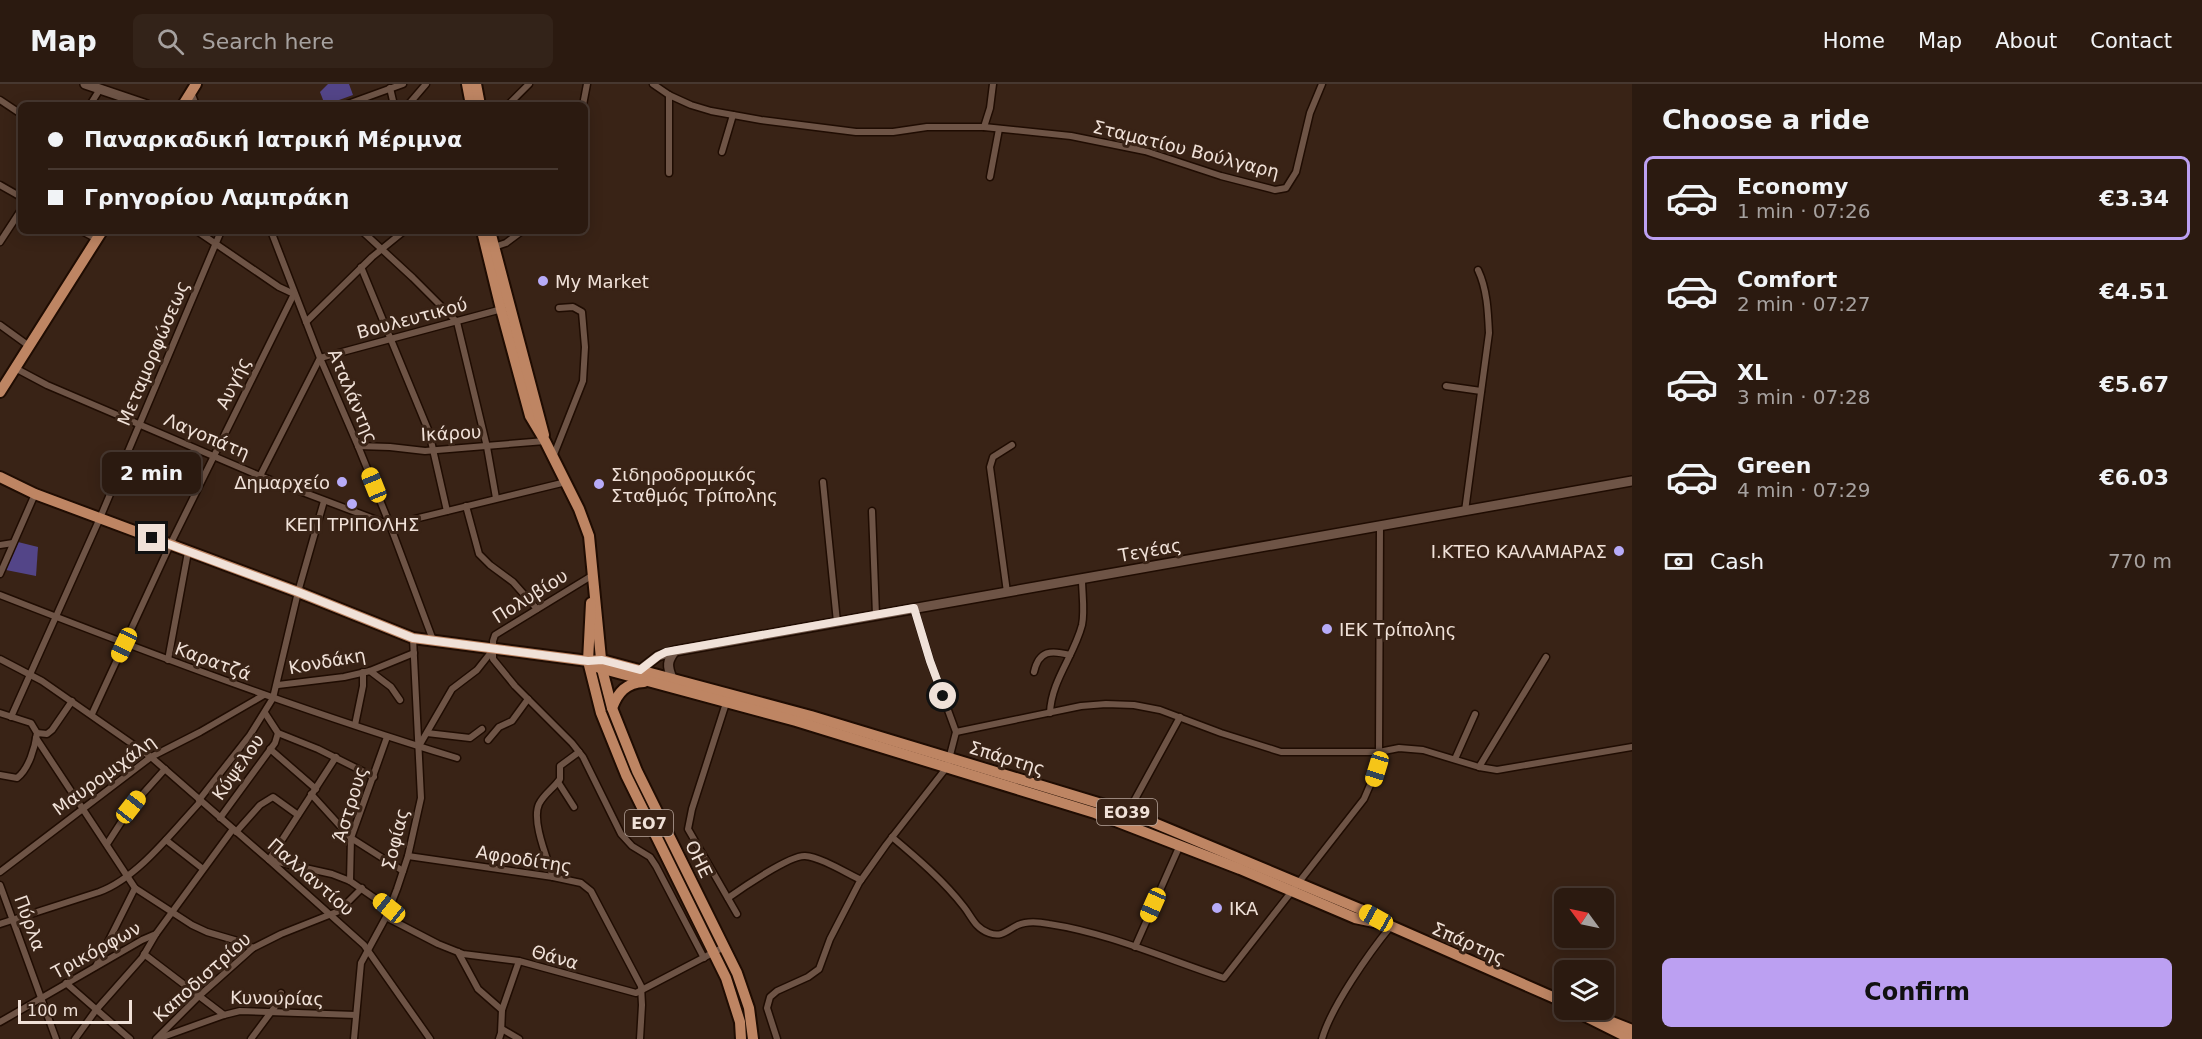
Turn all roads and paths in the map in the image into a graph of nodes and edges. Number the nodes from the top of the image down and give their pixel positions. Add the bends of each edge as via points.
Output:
1 (85, 84) edge
2 (403, 84) edge
3 (426, 84) edge
4 (467, 84) edge
5 (476, 84) edge
6 (528, 84) edge
7 (587, 84) edge
8 (653, 84) edge
9 (993, 84) edge
10 (1322, 84) edge
11 (193, 88) edge
12 (390, 88) junction
13 (100, 89) junction
14 (669, 95) junction
15 (0, 100) edge
16 (92, 102) edge
17 (138, 102) edge
18 (185, 102) edge
19 (353, 102) edge
20 (393, 102) edge
21 (411, 102) edge
22 (470, 102) edge
23 (479, 102) edge
24 (511, 102) edge
25 (584, 102) edge
26 (18, 112) edge
27 (733, 115) junction
28 (984, 128) junction
29 (999, 129) junction
30 (722, 152) dead end
31 (669, 173) dead end
32 (990, 177) dead end
33 (0, 184) edge
34 (18, 195) edge
35 (18, 215) edge
36 (202, 234) edge
37 (220, 234) edge
38 (272, 234) edge
39 (365, 234) edge
40 (400, 234) edge
41 (483, 234) edge
42 (491, 234) edge
43 (518, 234) edge
44 (100, 235) edge
45 (0, 242) edge
46 (215, 243) junction
47 (494, 247) junction
48 (381, 249) junction
49 (361, 267) junction
50 (1478, 270) dead end
51 (294, 294) junction
52 (505, 308) junction
53 (559, 308) dead end
54 (306, 322) junction
55 (457, 322) junction
56 (0, 325) edge
57 (392, 340) junction
58 (29, 346) junction
59 (320, 358) junction
60 (15, 368) junction
61 (1446, 386) dead end
62 (1481, 391) junction
63 (0, 392) edge
64 (140, 424) junction
65 (545, 441) junction
66 (1012, 445) dead end
67 (358, 446) junction
68 (487, 447) junction
69 (434, 451) junction
70 (214, 455) junction
71 (553, 458) junction
72 (260, 476) junction
73 (0, 477) edge
74 (1632, 481) edge
75 (566, 482) junction
76 (823, 482) dead end
77 (35, 494) junction
78 (496, 498) junction
79 (324, 501) junction
80 (466, 506) junction
81 (447, 511) junction
82 (872, 511) dead end
83 (1465, 511) junction
84 (100, 518) junction
85 (390, 525) junction
86 (1380, 526) junction
87 (13, 543) junction
88 (0, 545) edge
89 (170, 545) junction
90 (188, 552) junction
91 (0, 574) edge
92 (592, 575) junction
93 (1082, 579) junction
94 (298, 592) junction
95 (1007, 592) junction
96 (0, 596) edge
97 (914, 608) junction
98 (537, 609) junction
99 (876, 615) junction
100 (56, 617) junction
101 (837, 622) junction
102 (413, 638) junction
103 (433, 640) junction
104 (124, 645) junction
105 (494, 649) junction
106 (675, 651) junction
107 (414, 653) junction
108 (1070, 655) junction
109 (1546, 657) dead end
110 (0, 660) edge
111 (168, 660) junction
112 (588, 661) junction
113 (602, 664) junction
114 (640, 670) junction
115 (366, 672) junction
116 (1034, 672) dead end
117 (30, 675) junction
118 (672, 678) junction
119 (651, 682) junction
120 (278, 685) junction
121 (264, 695) junction
122 (728, 697) junction
123 (273, 698) junction
124 (528, 699) junction
125 (400, 700) dead end
126 (72, 701) junction
127 (612, 708) junction
128 (0, 713) edge
129 (265, 713) junction
130 (1050, 713) junction
131 (92, 714) junction
132 (1475, 714) dead end
133 (11, 717) junction
134 (1180, 717) junction
135 (355, 725) junction
136 (482, 729) dead end
137 (956, 732) junction
138 (427, 733) junction
139 (278, 734) junction
140 (36, 736) junction
141 (387, 737) junction
142 (488, 740) dead end
143 (418, 746) junction
144 (1632, 747) edge
145 (270, 749) junction
146 (579, 752) junction
147 (1379, 752) junction
148 (151, 757) junction
149 (336, 757) junction
150 (457, 758) dead end
151 (1455, 759) junction
152 (948, 763) junction
153 (1479, 767) junction
154 (165, 769) junction
155 (0, 775) edge
156 (374, 777) junction
157 (558, 782) junction
158 (314, 791) junction
159 (200, 800) junction
160 (83, 807) junction
161 (574, 807) dead end
162 (1128, 812) junction
163 (298, 815) junction
164 (220, 818) junction
165 (235, 830) junction
166 (892, 837) junction
167 (351, 838) junction
168 (166, 840) junction
169 (107, 844) junction
170 (1180, 845) junction
171 (408, 856) junction
172 (269, 860) junction
173 (202, 869) junction
174 (404, 871) junction
175 (0, 872) edge
176 (126, 875) junction
177 (553, 877) junction
178 (861, 880) junction
179 (350, 881) junction
180 (0, 885) edge
181 (1294, 887) junction
182 (135, 888) junction
183 (362, 888) junction
184 (728, 898) junction
185 (389, 908) junction
186 (172, 913) junction
187 (737, 914) dead end
188 (331, 915) junction
189 (386, 917) junction
190 (13, 920) junction
191 (0, 924) edge
192 (1391, 926) junction
193 (156, 934) junction
194 (724, 947) junction
195 (1135, 947) junction
196 (253, 948) junction
197 (367, 949) junction
198 (458, 952) junction
199 (144, 954) junction
200 (709, 955) junction
201 (519, 961) junction
202 (95, 966) junction
203 (66, 982) junction
204 (642, 992) junction
205 (281, 993) dead end
206 (200, 995) junction
207 (40, 998) junction
208 (1554, 999) edge
209 (502, 1010) junction
210 (96, 1011) junction
211 (271, 1013) junction
212 (224, 1015) junction
213 (356, 1016) junction
214 (1593, 1020) edge
215 (1607, 1020) edge
216 (0, 1022) edge
217 (502, 1029) junction
218 (1632, 1030) edge
219 (56, 1039) edge
220 (75, 1039) edge
221 (130, 1039) edge
222 (156, 1039) edge
223 (251, 1039) edge
224 (354, 1039) edge
225 (430, 1039) edge
226 (499, 1039) edge
227 (519, 1039) edge
228 (640, 1039) edge
229 (741, 1039) edge
230 (753, 1039) edge
231 (777, 1039) edge
232 (1322, 1039) edge
233 (1631, 1039) edge

1 - 13 main road
2 - 12 street
3 - 21 street
4 - 22 main road
5 - 23 main road
6 - 24 street
7 - 25 street
8 - 14 street, Σταματίου Βούλγαρη
9 - 28 street
10 - 29 street, Σταματίου Βούλγαρη via 1310,113 1296,172 1290,184 1280,190 1145,151 1071,136
11 - 18 main road
12 - 19 street
12 - 20 street
13 - 16 street
13 - 17 main road
14 - 27 street, Σταματίου Βούλγαρη
14 - 31 street
15 - 26 street
27 - 28 street, Σταματίου Βούλγαρη via 856,132
27 - 30 street
28 - 29 street, Σταματίου Βούλγαρη
29 - 32 street
33 - 34 street
35 - 45 street
36 - 46 street
37 - 46 street, Μεταμορφώσεως
38 - 51 street, Αταλάντης
39 - 48 street
40 - 48 street
41 - 52 main road, ΕΟ7
42 - 47 main road, ΕΟ7
43 - 47 street
44 - 58 main road
46 - 51 street
46 - 64 street, Μεταμορφώσεως
47 - 52 main road, ΕΟ7
48 - 49 street
48 - 55 street
49 - 54 street
49 - 57 street
50 - 62 street via 1488,308 1489,333
51 - 54 street, Αταλάντης
51 - 70 street, Αυγής
52 - 55 street, Βουλευτικού
52 - 65 main road, ΕΟ7
53 - 71 street via 582,312 585,372
54 - 59 street, Αταλάντης
55 - 57 street, Βουλευτικού
55 - 68 street
56 - 58 street
57 - 59 street, Βουλευτικού
57 - 69 street
58 - 60 main road
59 - 67 street, Αταλάντης
59 - 72 street
60 - 63 main road
60 - 64 street, Λαγοπάτη
61 - 62 street
62 - 83 street
64 - 70 street, Λαγοπάτη
64 - 84 street, Μεταμορφώσεως
65 - 68 street, Ικάρου
65 - 71 main road, ΕΟ7
66 - 95 street via 993,457 990,467
67 - 69 street, Ικάρου
67 - 85 street, Αταλάντης
68 - 69 street, Ικάρου
68 - 78 street
69 - 81 street
70 - 72 street, Λαγοπάτη
70 - 89 street, Αυγής
71 - 75 main road, ΕΟ7
72 - 79 street, Λαγοπάτη
73 - 77 main road, ΕΟ39
74 - 83 main road, Τεγέας
75 - 78 street
75 - 92 main road, ΕΟ7 via 589,537
76 - 101 street
77 - 84 main road, ΕΟ39
77 - 87 street
78 - 80 street
79 - 85 street, Λαγοπάτη
79 - 94 street
80 - 81 street
80 - 98 street via 479,554 513,582
81 - 85 street
82 - 99 street
83 - 86 main road, Τεγέας
84 - 89 main road, ΕΟ39
84 - 100 street, Μεταμορφώσεως
85 - 103 street, Αταλάντης
86 - 93 main road, Τεγέας
86 - 147 street
87 - 88 street
87 - 91 street
89 - 90 main road, ΕΟ39
89 - 104 street, Αυγής
90 - 94 main road, ΕΟ39
90 - 111 street
92 - 98 street, Πολυβίου
92 - 112 main road, ΕΟ7
92 - 113 main road, ΕΟ7
93 - 95 main road, Τεγέας
93 - 108 street via 1083,623
94 - 102 main road, ΕΟ39
94 - 120 street
95 - 97 main road, Τεγέας
96 - 100 street, Καρατζά
97 - 99 main road, Τεγέας
97 - 137 street
98 - 105 street, Πολυβίου via 495,635
99 - 101 main road, Τεγέας
100 - 104 street, Καρατζά
100 - 117 street, Μεταμορφώσεως
101 - 106 main road, Τεγέας
102 - 103 main road, ΕΟ39
102 - 107 street, Σοφίας
103 - 105 main road, ΕΟ39
104 - 111 street, Καρατζά
104 - 131 street, Αυγής
105 - 112 main road, ΕΟ39
105 - 124 street via 493,659
105 - 138 street via 477,670 452,689
106 - 114 main road, Τεγέας via 658,656
106 - 118 main road via 668,662
107 - 115 street, Κονδάκη
107 - 143 street, Σοφίας
108 - 116 street via 1054,651 1044,654
108 - 130 street via 1053,692
109 - 153 street
110 - 117 street, Παλλαντίου
111 - 121 street, Καρατζά
112 - 113 main road, ΕΟ39 via 594,666
112 - 200 main road, ΟΗΕ / ΕΟ7 via 601,713 626,775
113 - 114 main road, Σπάρτης / ΕΟ39
113 - 119 main road, Σπάρτης / ΕΟ39
113 - 127 main road, ΟΗΕ / ΕΟ7
114 - 118 main road, Σπάρτης / ΕΟ39
115 - 120 street, Κονδάκη
115 - 125 street via 391,687
115 - 135 street
117 - 126 street, Παλλαντίου
117 - 133 street, Μεταμορφώσεως
118 - 122 main road, Σπάρτης / ΕΟ39
119 - 122 main road, Σπάρτης / ΕΟ39
119 - 127 main road via 627,686
120 - 123 street
121 - 123 street, Καρατζά
121 - 148 street, Μαυρομιχάλη
122 - 152 main road, Σπάρτης / ΕΟ39 via 912,746
122 - 184 street via 688,825
123 - 129 street
123 - 135 street, Καρατζά
124 - 142 street via 512,721 499,727
124 - 146 street
126 - 131 street, Παλλαντίου
126 - 140 street via 52,730
127 - 194 main road, ΟΗΕ / ΕΟ7 via 637,771
128 - 133 street
129 - 139 street
129 - 159 street
130 - 134 street via 1081,706 1115,705 1143,707
130 - 137 street
131 - 148 street, Παλλαντίου
132 - 151 street
133 - 140 street via 31,723
134 - 147 street via 1281,752
134 - 162 street
135 - 141 street, Καρατζά
136 - 138 street via 470,738
137 - 152 street
138 - 143 street
139 - 145 street, Κύψελου
139 - 149 street
140 - 155 street via 22,774 17,778
140 - 160 street
141 - 143 street, Καρατζά
141 - 156 street, Άστρους
143 - 150 street, Καρατζά
143 - 171 street, Σοφίας via 421,798
144 - 153 street via 1497,770
145 - 158 street
145 - 164 street, Κύψελου
146 - 157 street via 560,766
146 - 200 street via 621,834 656,866
147 - 151 street via 1399,748 1423,750
147 - 181 street via 1377,769 1364,799
148 - 154 street, Παλλαντίου
148 - 160 street, Μαυρομιχάλη
149 - 156 street
149 - 158 street
151 - 153 street
152 - 162 main road, Σπάρτης / ΕΟ39
152 - 166 street
152 - 170 main road, Σπάρτης / ΕΟ39
154 - 159 street, Παλλαντίου
154 - 169 street via 144,790
156 - 167 street, Άστρους
157 - 161 street
157 - 177 street via 536,811
158 - 163 street
158 - 167 street
159 - 164 street, Παλλαντίου
159 - 168 street
160 - 169 street
160 - 175 street, Μαυρομιχάλη
162 - 181 main road, Σπάρτης / ΕΟ39
163 - 165 street, Τρικόρφων via 273,797
163 - 172 street
164 - 165 street, Παλλαντίου
165 - 172 street, Παλλαντίου
165 - 173 street, Τρικόρφων
166 - 178 street
166 - 195 street via 945,887 975,925 989,934 1002,934 1019,924 1048,923
167 - 174 street
167 - 179 street, Άστρους
168 - 173 street
168 - 176 street
169 - 176 street
170 - 181 main road, Σπάρτης / ΕΟ39
170 - 195 street
171 - 174 street, Σοφίας
171 - 177 street, Αφροδίτης
172 - 179 street
172 - 188 street, Παλλαντίου
173 - 186 street, Τρικόρφων
174 - 185 street, Σοφίας
176 - 182 street
176 - 190 street via 103,891
177 - 204 street, Αφροδίτης via 582,883 591,891
178 - 184 street via 803,855
178 - 231 street via 819,969 769,999 767,1008
179 - 183 street
180 - 190 street, Πύρλα
181 - 192 main road, Σπάρτης / ΕΟ39 via 1355,918
181 - 195 street via 1224,978
182 - 186 street
182 - 202 street
183 - 185 street
183 - 188 street, Καποδιστρίου
184 - 187 street
185 - 189 street, Σοφίας
186 - 193 street, Τρικόρφων
186 - 196 street via 207,932
188 - 196 street, Καποδιστρίου
188 - 197 street, Παλλαντίου
189 - 197 street, Σοφίας
189 - 198 street, Θάνα
190 - 191 street
190 - 207 street, Πύρλα
192 - 208 main road, Σπάρτης / ΕΟ39
192 - 232 street via 1343,997
193 - 199 street
193 - 202 street, Τρικόρφων
194 - 200 street
194 - 230 main road, ΟΗΕ / ΕΟ7 via 752,1019
196 - 206 street, Καποδιστρίου
197 - 213 street, Σοφίας via 359,968
197 - 225 street, Παλλαντίου
198 - 201 street, Θάνα
198 - 209 street via 478,989
199 - 206 street, Κυνουρίας
199 - 210 street
200 - 204 street
200 - 229 main road, ΟΗΕ / ΕΟ7 via 730,988
201 - 204 street, Θάνα via 623,991
201 - 209 street
202 - 203 street, Τρικόρφων
203 - 207 street, Τρικόρφων
203 - 210 street
204 - 228 street
205 - 211 street
206 - 212 street, Κυνουρίας
206 - 222 street, Καποδιστρίου
207 - 216 street, Τρικόρφων
207 - 219 street, Πύρλα
209 - 217 street
210 - 220 street
210 - 221 street
211 - 212 street, Κυνουρίας via 240,1011
211 - 213 street, Κυνουρίας
211 - 223 street
212 - 222 street
213 - 224 street, Σοφίας
214 - 233 main road
215 - 218 main road
217 - 226 street
217 - 227 street

